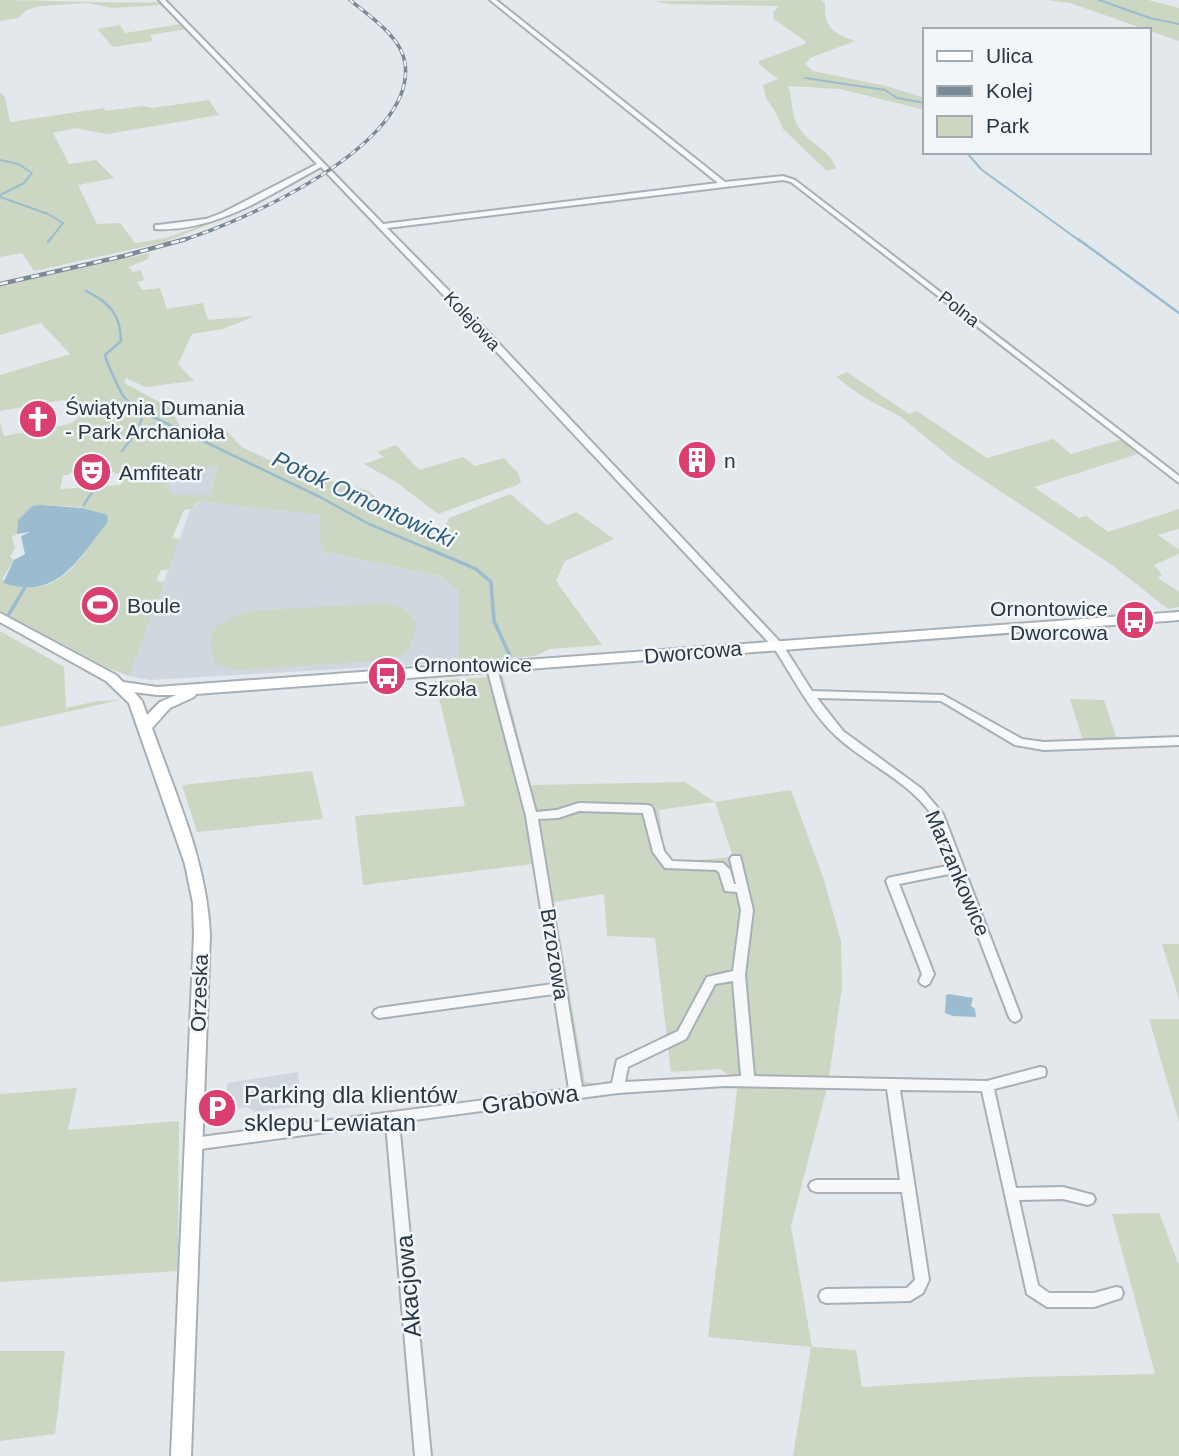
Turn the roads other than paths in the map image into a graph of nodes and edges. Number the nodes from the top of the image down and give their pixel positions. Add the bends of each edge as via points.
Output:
1 (162, 0) edge
2 (493, 0) edge
3 (320, 165) junction
4 (724, 184) junction
5 (382, 226) junction
6 (158, 227) dead end
7 (1179, 480) edge
8 (0, 617) edge
9 (1179, 617) edge
10 (778, 646) junction
11 (492, 668) junction
12 (122, 686) junction
13 (809, 694) junction
14 (163, 698) junction
15 (137, 704) junction
16 (146, 725) junction
17 (1179, 741) edge
18 (532, 816) junction
19 (736, 859) dead end
20 (957, 868) junction
21 (743, 888) junction
22 (739, 975) junction
23 (925, 981) dead end
24 (560, 988) junction
25 (379, 1013) dead end
26 (1015, 1017) dead end
27 (1040, 1072) dead end
28 (748, 1081) junction
29 (893, 1085) junction
30 (987, 1086) junction
31 (618, 1088) junction
32 (576, 1092) junction
33 (392, 1117) junction
34 (193, 1144) junction
35 (816, 1186) dead end
36 (907, 1186) junction
37 (1011, 1195) junction
38 (1088, 1199) dead end
39 (1116, 1293) dead end
40 (826, 1296) dead end
41 (181, 1456) edge
42 (423, 1456) edge

1 - 3 street, Kolejowa
2 - 4 street
3 - 5 street, Kolejowa
3 - 6 street via 225,215
4 - 5 street, Polna
4 - 7 street, Polna via 793,181
5 - 10 street, Kolejowa
8 - 12 street, Orzeska
9 - 10 street, Dworcowa
10 - 11 street, Dworcowa
10 - 13 street, Marzankowice
11 - 14 street, Dworcowa via 208,689
11 - 18 street, Brzozowa
12 - 14 street, Dworcowa
12 - 15 street, Orzeska
13 - 17 street via 943,698 1019,742 1044,746
13 - 20 street, Marzankowice via 840,734 932,804
14 - 15 street
14 - 16 street, Dworcowa
15 - 16 street, Orzeska
16 - 34 street, Orzeska via 193,864 201,903
18 - 21 street via 579,807 647,809 659,852 669,866 719,866 729,888
18 - 24 street, Brzozowa
19 - 21 street
20 - 23 street via 892,881 928,974
20 - 26 street, Marzankowice
21 - 22 street via 747,910
22 - 28 street
22 - 31 street via 711,980 682,1035 622,1064
24 - 25 street
24 - 32 street, Brzozowa
27 - 30 street, Grabowa
28 - 29 street, Grabowa
28 - 31 street, Grabowa
29 - 30 street, Grabowa
29 - 36 street
30 - 37 street
31 - 32 street, Grabowa
32 - 33 street, Grabowa
33 - 34 street, Grabowa
33 - 42 street, Akacjowa
34 - 41 street, Orzeska
35 - 36 street
36 - 40 street via 922,1280 918,1288 910,1294
37 - 38 street via 1063,1192
37 - 39 street via 1032,1289 1047,1300 1094,1300

